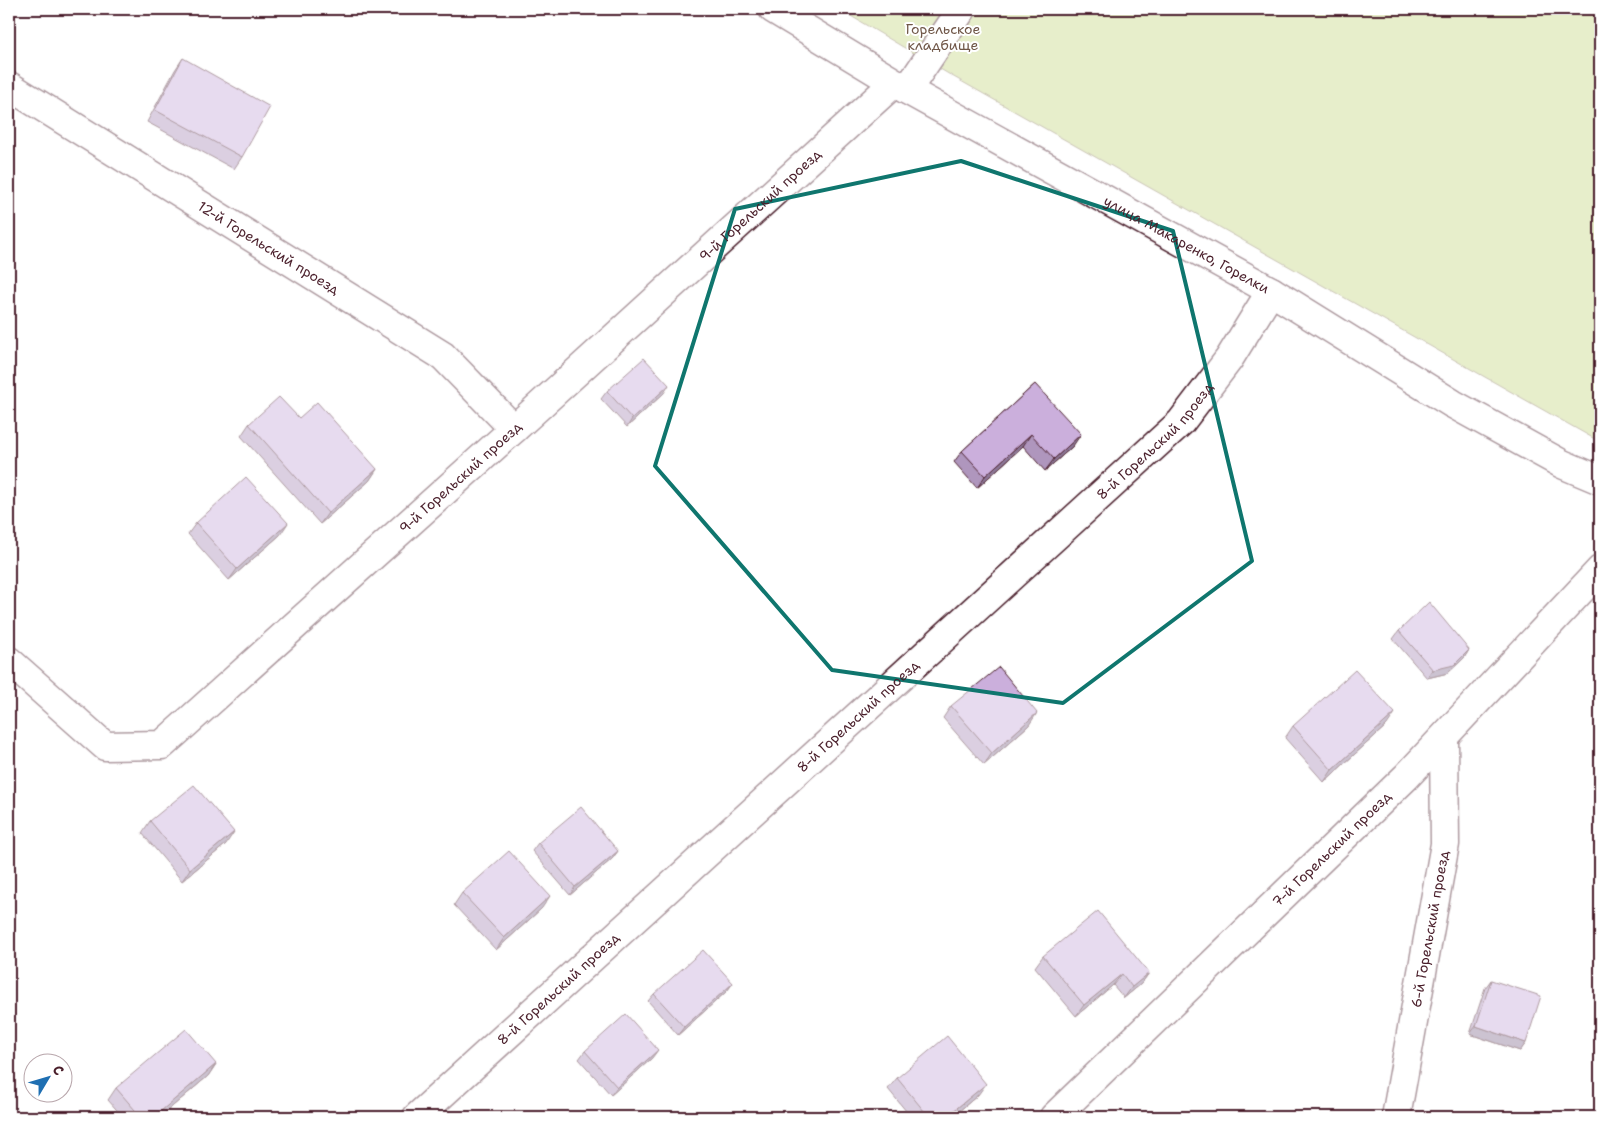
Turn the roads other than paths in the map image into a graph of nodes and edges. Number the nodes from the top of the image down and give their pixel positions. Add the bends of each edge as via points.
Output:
1 (773, 9) edge
2 (962, 9) edge
3 (9, 86) edge
4 (900, 86) junction
5 (1271, 290) junction
6 (514, 429) junction
7 (1562, 464) junction
8 (1600, 464) edge
9 (1600, 480) edge
10 (1600, 570) edge
11 (9, 661) edge
12 (1444, 738) junction
13 (418, 1117) edge
14 (1054, 1117) edge
15 (1396, 1117) edge

1 - 4 street, улица Макаренко, Горелки
2 - 4 street, 9-й Горельский проезд
3 - 6 street, 12-й Горельский проезд via 443,356
4 - 5 street, улица Макаренко, Горелки
4 - 6 street, 9-й Горельский проезд
5 - 7 street, улица Макаренко, Горелки via 1453,404
5 - 13 street, 8-й Горельский проезд via 1229,359 1181,422
6 - 11 street, 9-й Горельский проезд via 162,745 105,746
7 - 8 street
7 - 9 street, улица Макаренко, Горелки
10 - 12 street, 7-й Горельский проезд
12 - 14 street, 7-й Горельский проезд
12 - 15 street, 6-й Горельский проезд via 1445,844

